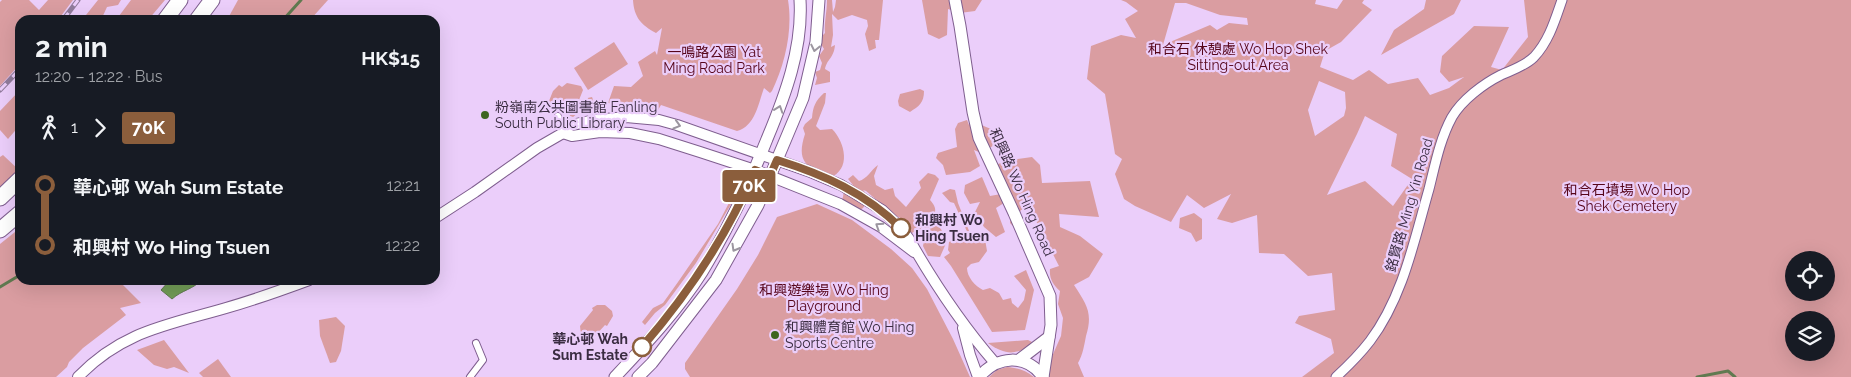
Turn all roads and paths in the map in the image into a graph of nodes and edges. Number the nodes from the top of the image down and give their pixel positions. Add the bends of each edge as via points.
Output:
1 (180, 0) edge
2 (212, 0) edge
3 (800, 0) edge
4 (820, 0) edge
5 (954, 0) edge
6 (1562, 0) edge
7 (168, 15) edge
8 (201, 15) edge
9 (558, 116) dead end
10 (563, 133) junction
11 (761, 154) junction
12 (777, 160) junction
13 (755, 170) junction
14 (770, 176) junction
15 (15, 184) edge
16 (0, 198) edge
17 (440, 215) edge
18 (15, 217) edge
19 (0, 230) edge
20 (919, 255) junction
21 (295, 285) edge
22 (961, 322) junction
23 (1049, 337) junction
24 (476, 343) dead end
25 (1019, 360) junction
26 (995, 363) junction
27 (78, 377) edge
28 (470, 377) edge
29 (615, 377) edge
30 (638, 377) edge
31 (979, 377) edge
32 (1043, 377) edge
33 (1336, 377) edge

1 - 7 highway
2 - 8 highway
11 -> 3 main road via 791,72 798,39
4 -> 12 main road via 816,42 803,98
5 - 23 main road, 和興路 Wo Hing Road via 979,138 1048,288 1051,306
6 - 33 street, 銘賢路 Ming Yin Road via 1548,37 1533,58 1488,83 1454,115 1442,142 1406,271 1392,305 1370,341
9 - 10 street
10 -> 11 street via 571,125 611,118 659,120
10 - 13 street via 572,136 616,131 644,135
10 - 17 street
11 - 12 street
11 - 13 main road
12 - 14 main road
12 - 20 street via 841,185 882,210 901,228
13 - 14 street
13 - 29 main road via 737,210 701,273 653,335
20 -> 14 street via 881,227 840,204
14 -> 30 main road via 716,280
15 - 16 highway
18 - 19 highway
20 - 22 street
21 - 27 street via 146,331 102,354
22 - 26 street
22 - 31 street
23 - 25 main road
23 - 32 main road, 和興路 Wo Hing Road
24 - 28 street via 483,360
25 - 26 main road
25 - 32 main road via 1030,364
26 - 31 main road

